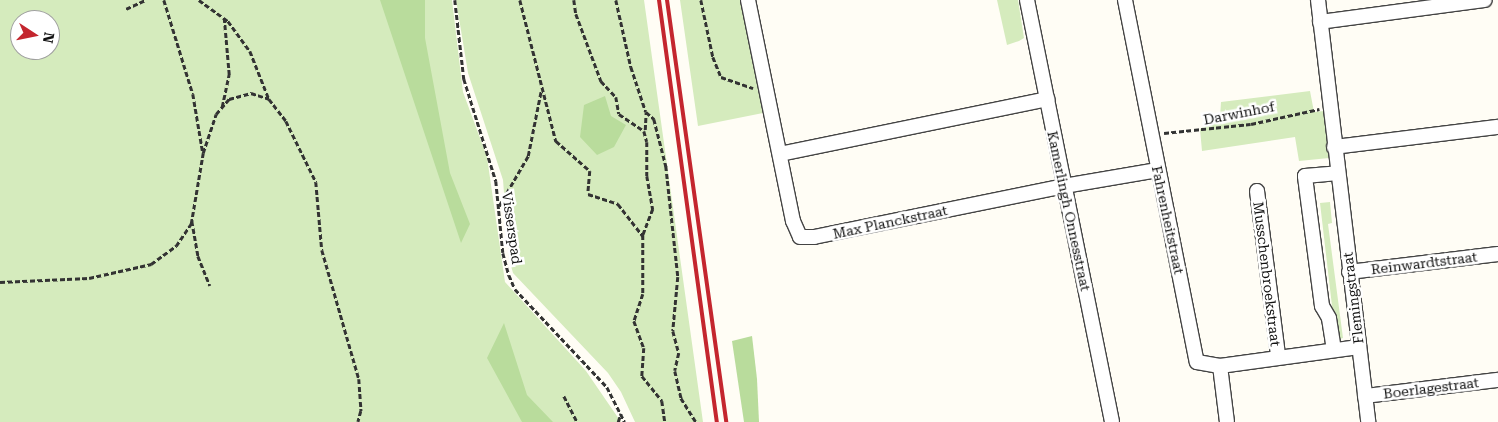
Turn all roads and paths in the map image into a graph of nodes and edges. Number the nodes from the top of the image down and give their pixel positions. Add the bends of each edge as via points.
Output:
1 (145, 0) edge
2 (164, 0) edge
3 (200, 0) edge
4 (455, 0) edge
5 (520, 0) edge
6 (574, 0) edge
7 (616, 0) edge
8 (701, 0) edge
9 (748, 0) edge
10 (1027, 0) edge
11 (1125, 0) edge
12 (1318, 0) edge
13 (1485, 0) edge
14 (126, 9) dead end
15 (224, 18) junction
16 (1320, 22) junction
17 (541, 89) junction
18 (766, 90) junction
19 (269, 99) junction
20 (1047, 99) junction
21 (222, 108) junction
22 (1330, 108) junction
23 (646, 112) junction
24 (1498, 127) edge
25 (644, 131) junction
26 (1152, 134) junction
27 (1334, 147) junction
28 (203, 153) junction
29 (780, 154) junction
30 (1158, 170) junction
31 (1338, 173) junction
32 (1064, 186) junction
33 (1257, 191) dead end
34 (498, 206) junction
35 (192, 219) junction
36 (643, 236) junction
37 (1498, 254) edge
38 (1349, 272) junction
39 (0, 282) edge
40 (210, 286) dead end
41 (1359, 347) junction
42 (1334, 350) junction
43 (1278, 356) junction
44 (1220, 366) junction
45 (1498, 380) edge
46 (564, 396) dead end
47 (1365, 396) junction
48 (621, 414) junction
49 (358, 422) edge
50 (577, 422) edge
51 (618, 422) edge
52 (625, 422) edge
53 (665, 422) edge
54 (696, 422) edge
55 (1112, 422) edge
56 (1227, 422) edge
57 (1368, 422) edge

1 - 14 path
2 - 28 path via 193,94
3 - 15 path
4 - 34 path, Visserspad via 464,79 490,156
5 - 17 path
6 - 25 path via 576,14 601,81 616,97 619,114
7 - 23 path via 631,67
8 - 18 path via 713,57 721,77 738,85
9 - 18 street, Max Planckstraat
10 - 20 street, Kamerlingh Onnesstraat
11 - 26 street, Fahrenheitstraat
12 - 16 street, Flemingstraat
13 - 16 street
15 - 19 path via 250,51
15 - 21 path via 229,75
16 - 22 street, Flemingstraat
17 - 34 path via 528,156
17 - 36 path via 556,141 590,171 588,194 618,204
18 - 29 street, Max Planckstraat
19 - 21 path via 250,93 229,99
19 - 49 path via 286,121 316,182 322,250 359,379 361,410
20 - 29 street
20 - 32 street, Kamerlingh Onnesstraat
21 - 28 path
22 - 26 path, Darwinhof via 1223,128
22 - 27 street, Flemingstraat
23 - 25 path
23 - 54 path via 654,119 666,166 674,224 678,276 673,330 679,353 675,371 681,398
24 - 27 street
25 - 36 path via 653,209
26 - 30 street, Fahrenheitstraat
27 - 31 street, Flemingstraat
28 - 35 path
29 - 32 street, Max Planckstraat via 795,230 804,238
30 - 32 street
30 - 44 street, Fahrenheitstraat via 1197,362
31 - 38 street, Flemingstraat
31 - 42 street, Flemingstraat via 1306,176 1322,306 1329,318
32 - 55 street, Kamerlingh Onnesstraat
33 - 43 street, Musschenbroekstraat
34 - 48 path, Visserspad via 503,253 514,289 594,371
35 - 39 path via 176,246 151,264 89,278
35 - 40 path via 198,256
36 - 53 path via 643,294 634,321 644,348 642,376 662,401
37 - 38 street, Reinwardtstraat
38 - 41 street, Flemingstraat
41 - 42 street, Musschenbroekstraat
41 - 47 street, Flemingstraat
42 - 43 street, Musschenbroekstraat
43 - 44 street, Musschenbroekstraat
44 - 56 street
45 - 47 street, Boerlagestraat
46 - 50 path
47 - 57 street, Flemingstraat
48 - 51 path
48 - 52 path, Visserspad

